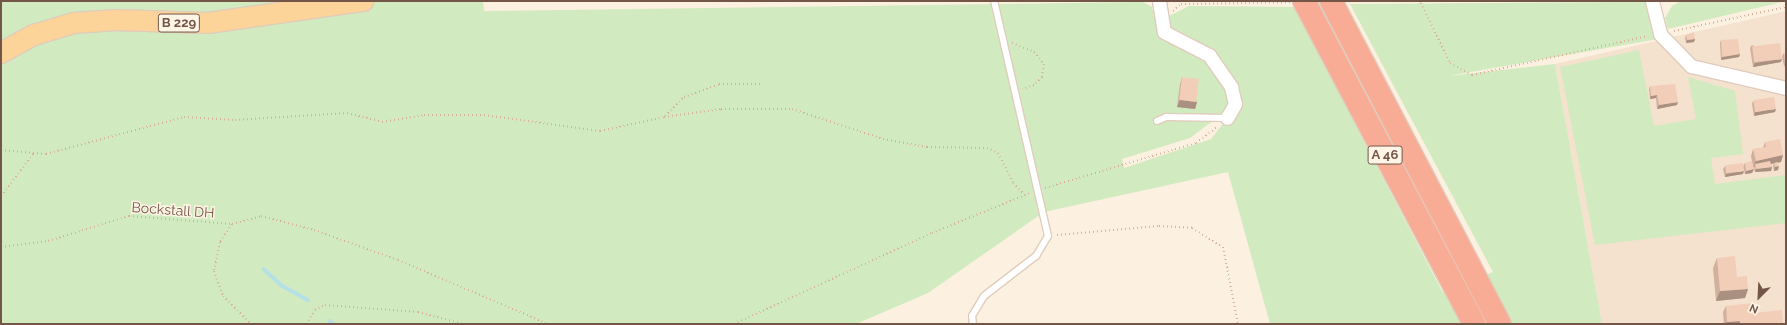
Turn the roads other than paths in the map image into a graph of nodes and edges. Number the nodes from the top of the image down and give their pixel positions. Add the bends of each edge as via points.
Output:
1 (363, 1) edge
2 (994, 1) edge
3 (1159, 1) edge
4 (1304, 1) edge
5 (1331, 1) edge
6 (1652, 1) edge
7 (1, 53) edge
8 (1786, 88) edge
9 (1226, 118) joint
10 (1157, 121) dead end
11 (1470, 316) edge
12 (973, 324) edge
13 (1500, 324) edge

1 - 7 main road, B 229 via 208,23 116,20 74,24 34,35
2 - 12 lane via 1048,236 1036,256 984,296 972,316
3 - 9 street via 1164,32 1209,55 1231,87 1234,104
4 - 11 highway, A 46
5 - 13 highway, A 46
6 - 8 street via 1660,34 1691,66
9 - 10 lane via 1166,117

